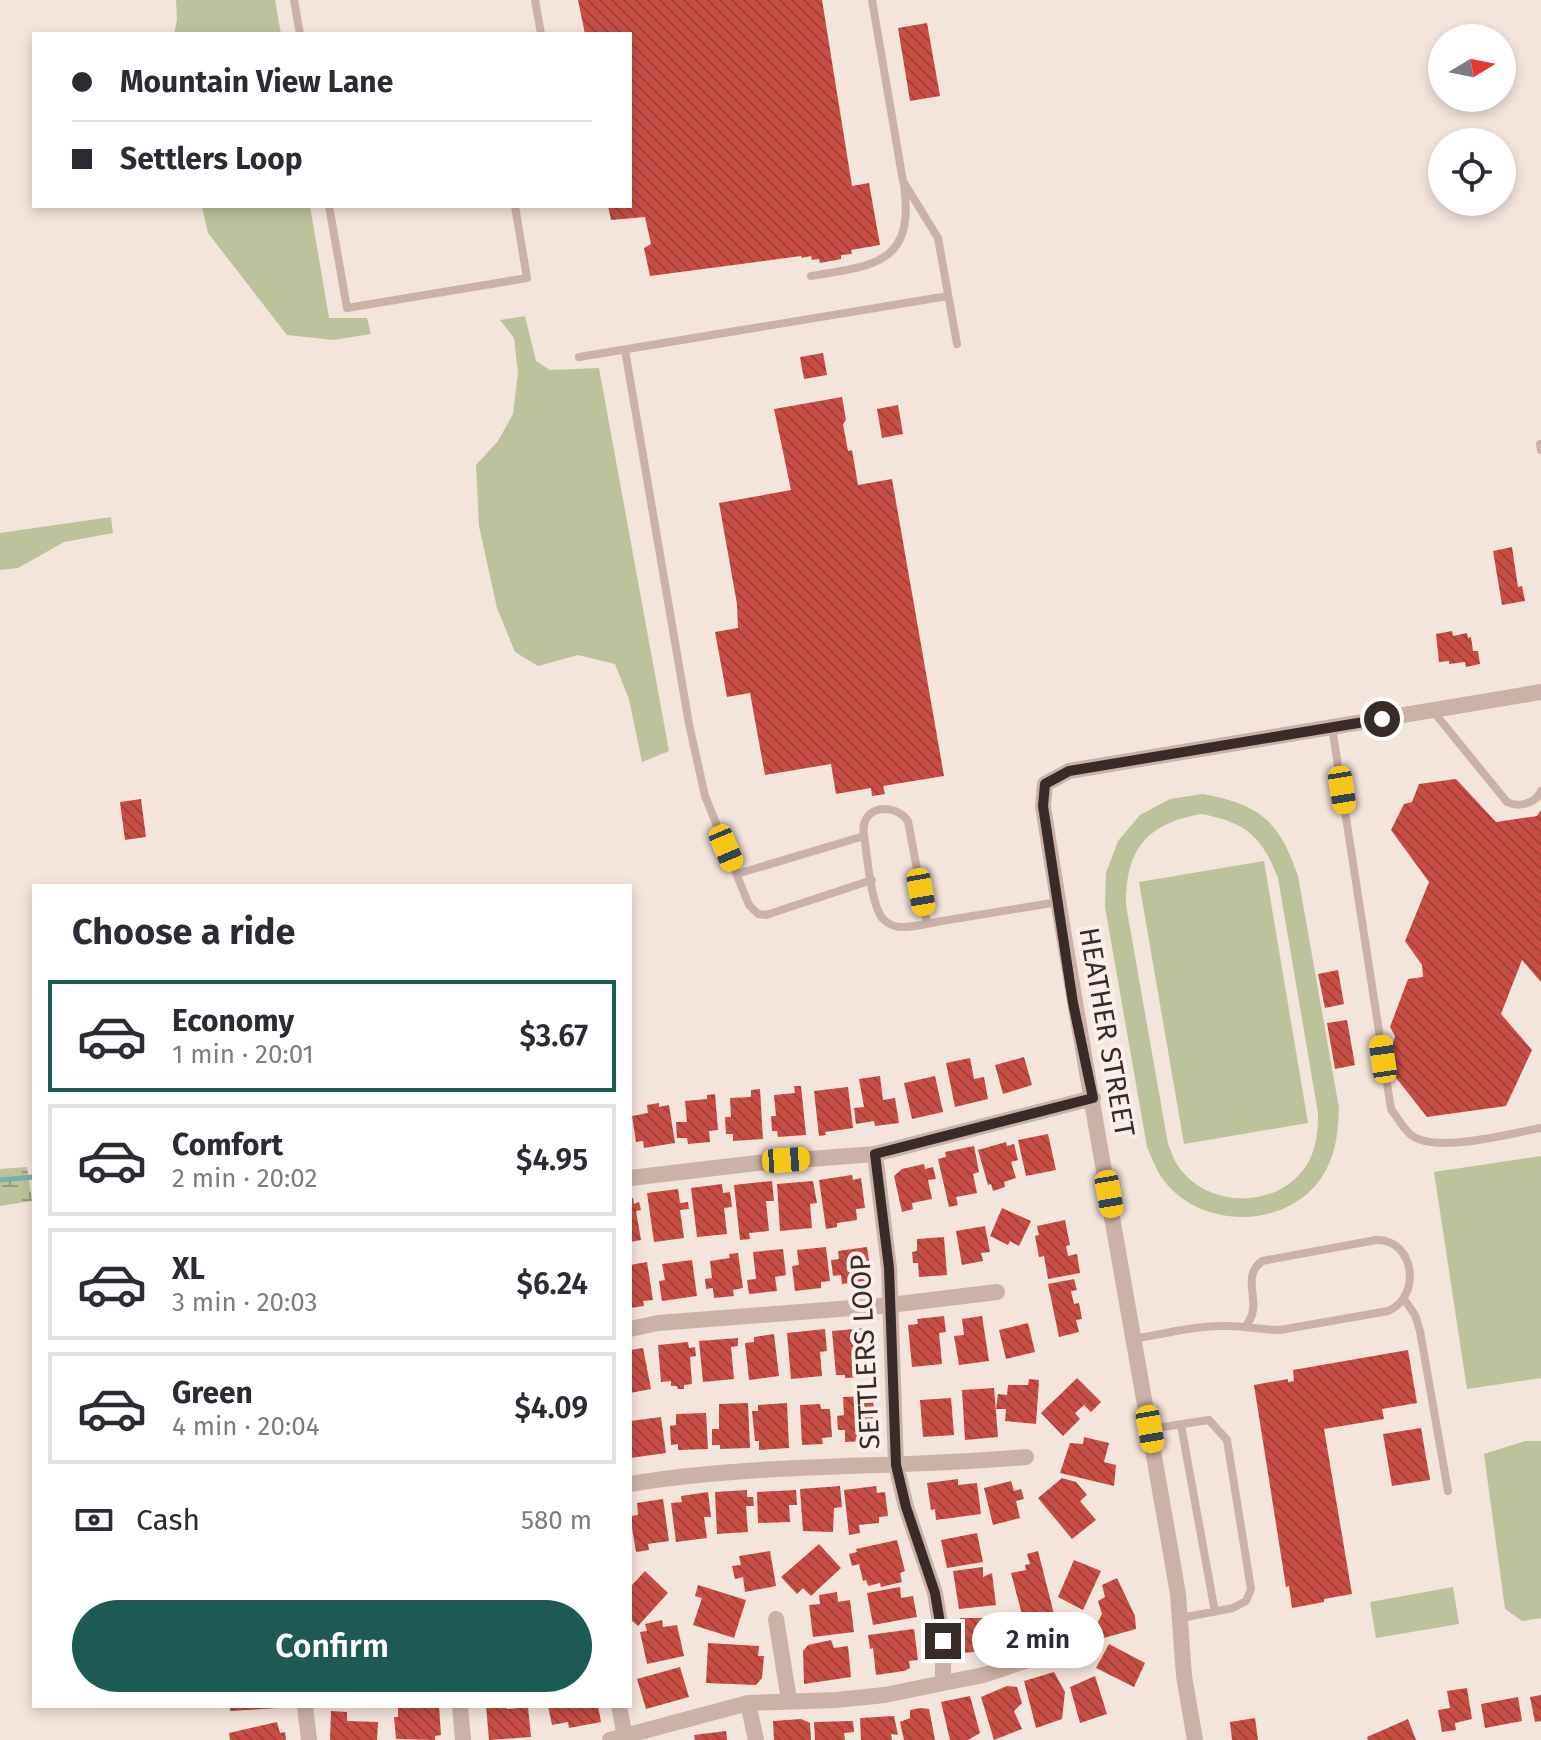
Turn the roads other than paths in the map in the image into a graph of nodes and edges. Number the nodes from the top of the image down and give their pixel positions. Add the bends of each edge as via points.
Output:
1 (294, 0) edge
2 (535, 0) edge
3 (872, 0) edge
4 (300, 32) edge
5 (541, 32) edge
6 (903, 181) junction
7 (329, 208) edge
8 (515, 208) edge
9 (811, 276) dead end
10 (948, 296) junction
11 (957, 344) dead end
12 (625, 350) junction
13 (579, 357) dead end
14 (1540, 444) edge
15 (1541, 450) edge
16 (1541, 692) edge
17 (1433, 711) junction
18 (1332, 727) junction
19 (1541, 791) edge
20 (864, 836) junction
21 (737, 874) junction
22 (872, 880) junction
23 (1058, 902) junction
24 (927, 923) junction
25 (1093, 1098) junction
26 (1541, 1128) edge
27 (875, 1154) junction
28 (632, 1178) edge
29 (997, 1292) dead end
30 (1404, 1299) junction
31 (890, 1305) junction
32 (1245, 1327) junction
33 (632, 1329) edge
34 (1134, 1339) junction
35 (1181, 1425) junction
36 (1150, 1429) junction
37 (1026, 1457) dead end
38 (896, 1465) junction
39 (632, 1484) edge
40 (1448, 1491) dead end
41 (1215, 1612) junction
42 (1181, 1618) junction
43 (776, 1619) dead end
44 (1057, 1650) dead end
45 (943, 1683) junction
46 (789, 1700) junction
47 (748, 1703) junction
48 (305, 1708) edge
49 (460, 1708) edge
50 (619, 1708) edge
51 (618, 1738) edge
52 (309, 1740) edge
53 (463, 1740) edge
54 (756, 1740) edge
55 (1195, 1740) edge

1 - 4 lane
2 - 5 lane
3 - 6 lane
6 - 9 lane via 908,212 896,249 857,269
6 - 10 lane via 938,238
7 - 8 lane via 347,308 527,278
10 - 11 lane
10 - 12 lane
12 - 13 lane
12 - 21 lane via 689,724 705,796
14 - 15 lane
16 - 17 street
17 - 18 street
17 - 19 lane via 1507,802 1530,803
18 - 23 street, HEATHER STREET via 1069,771 1045,784 1043,806
18 - 26 lane via 1391,1109 1410,1135 1429,1142
20 - 21 lane
20 - 22 lane
20 - 24 lane via 865,820 876,810 891,808 904,815
21 - 22 lane via 749,905 766,915
22 - 24 lane via 883,920 897,927
23 - 24 lane
23 - 25 street, HEATHER STREET
25 - 27 street
25 - 34 street, HEATHER STREET
27 - 28 street
27 - 31 street, SETTLERS LOOP
29 - 31 street
30 - 32 lane via 1388,1311 1280,1330
30 - 32 lane via 1409,1287 1406,1260 1392,1242 1376,1240 1262,1261 1253,1271 1253,1318
30 - 40 lane via 1420,1331
31 - 33 street
31 - 38 street, SETTLERS LOOP
32 - 34 lane via 1202,1327
34 - 36 street, HEATHER STREET
35 - 36 lane
35 - 41 lane
35 - 41 lane via 1209,1420 1227,1440 1251,1589 1246,1601
36 - 42 street, HEATHER STREET
37 - 38 street
38 - 39 street via 735,1470
38 - 45 street, SETTLERS LOOP via 935,1593
41 - 42 lane
42 - 55 street, HEATHER STREET
43 - 46 street
44 - 45 street
45 - 46 street via 836,1700
46 - 47 street
47 - 51 street
47 - 54 street
48 - 52 street
49 - 53 street
50 - 51 street

